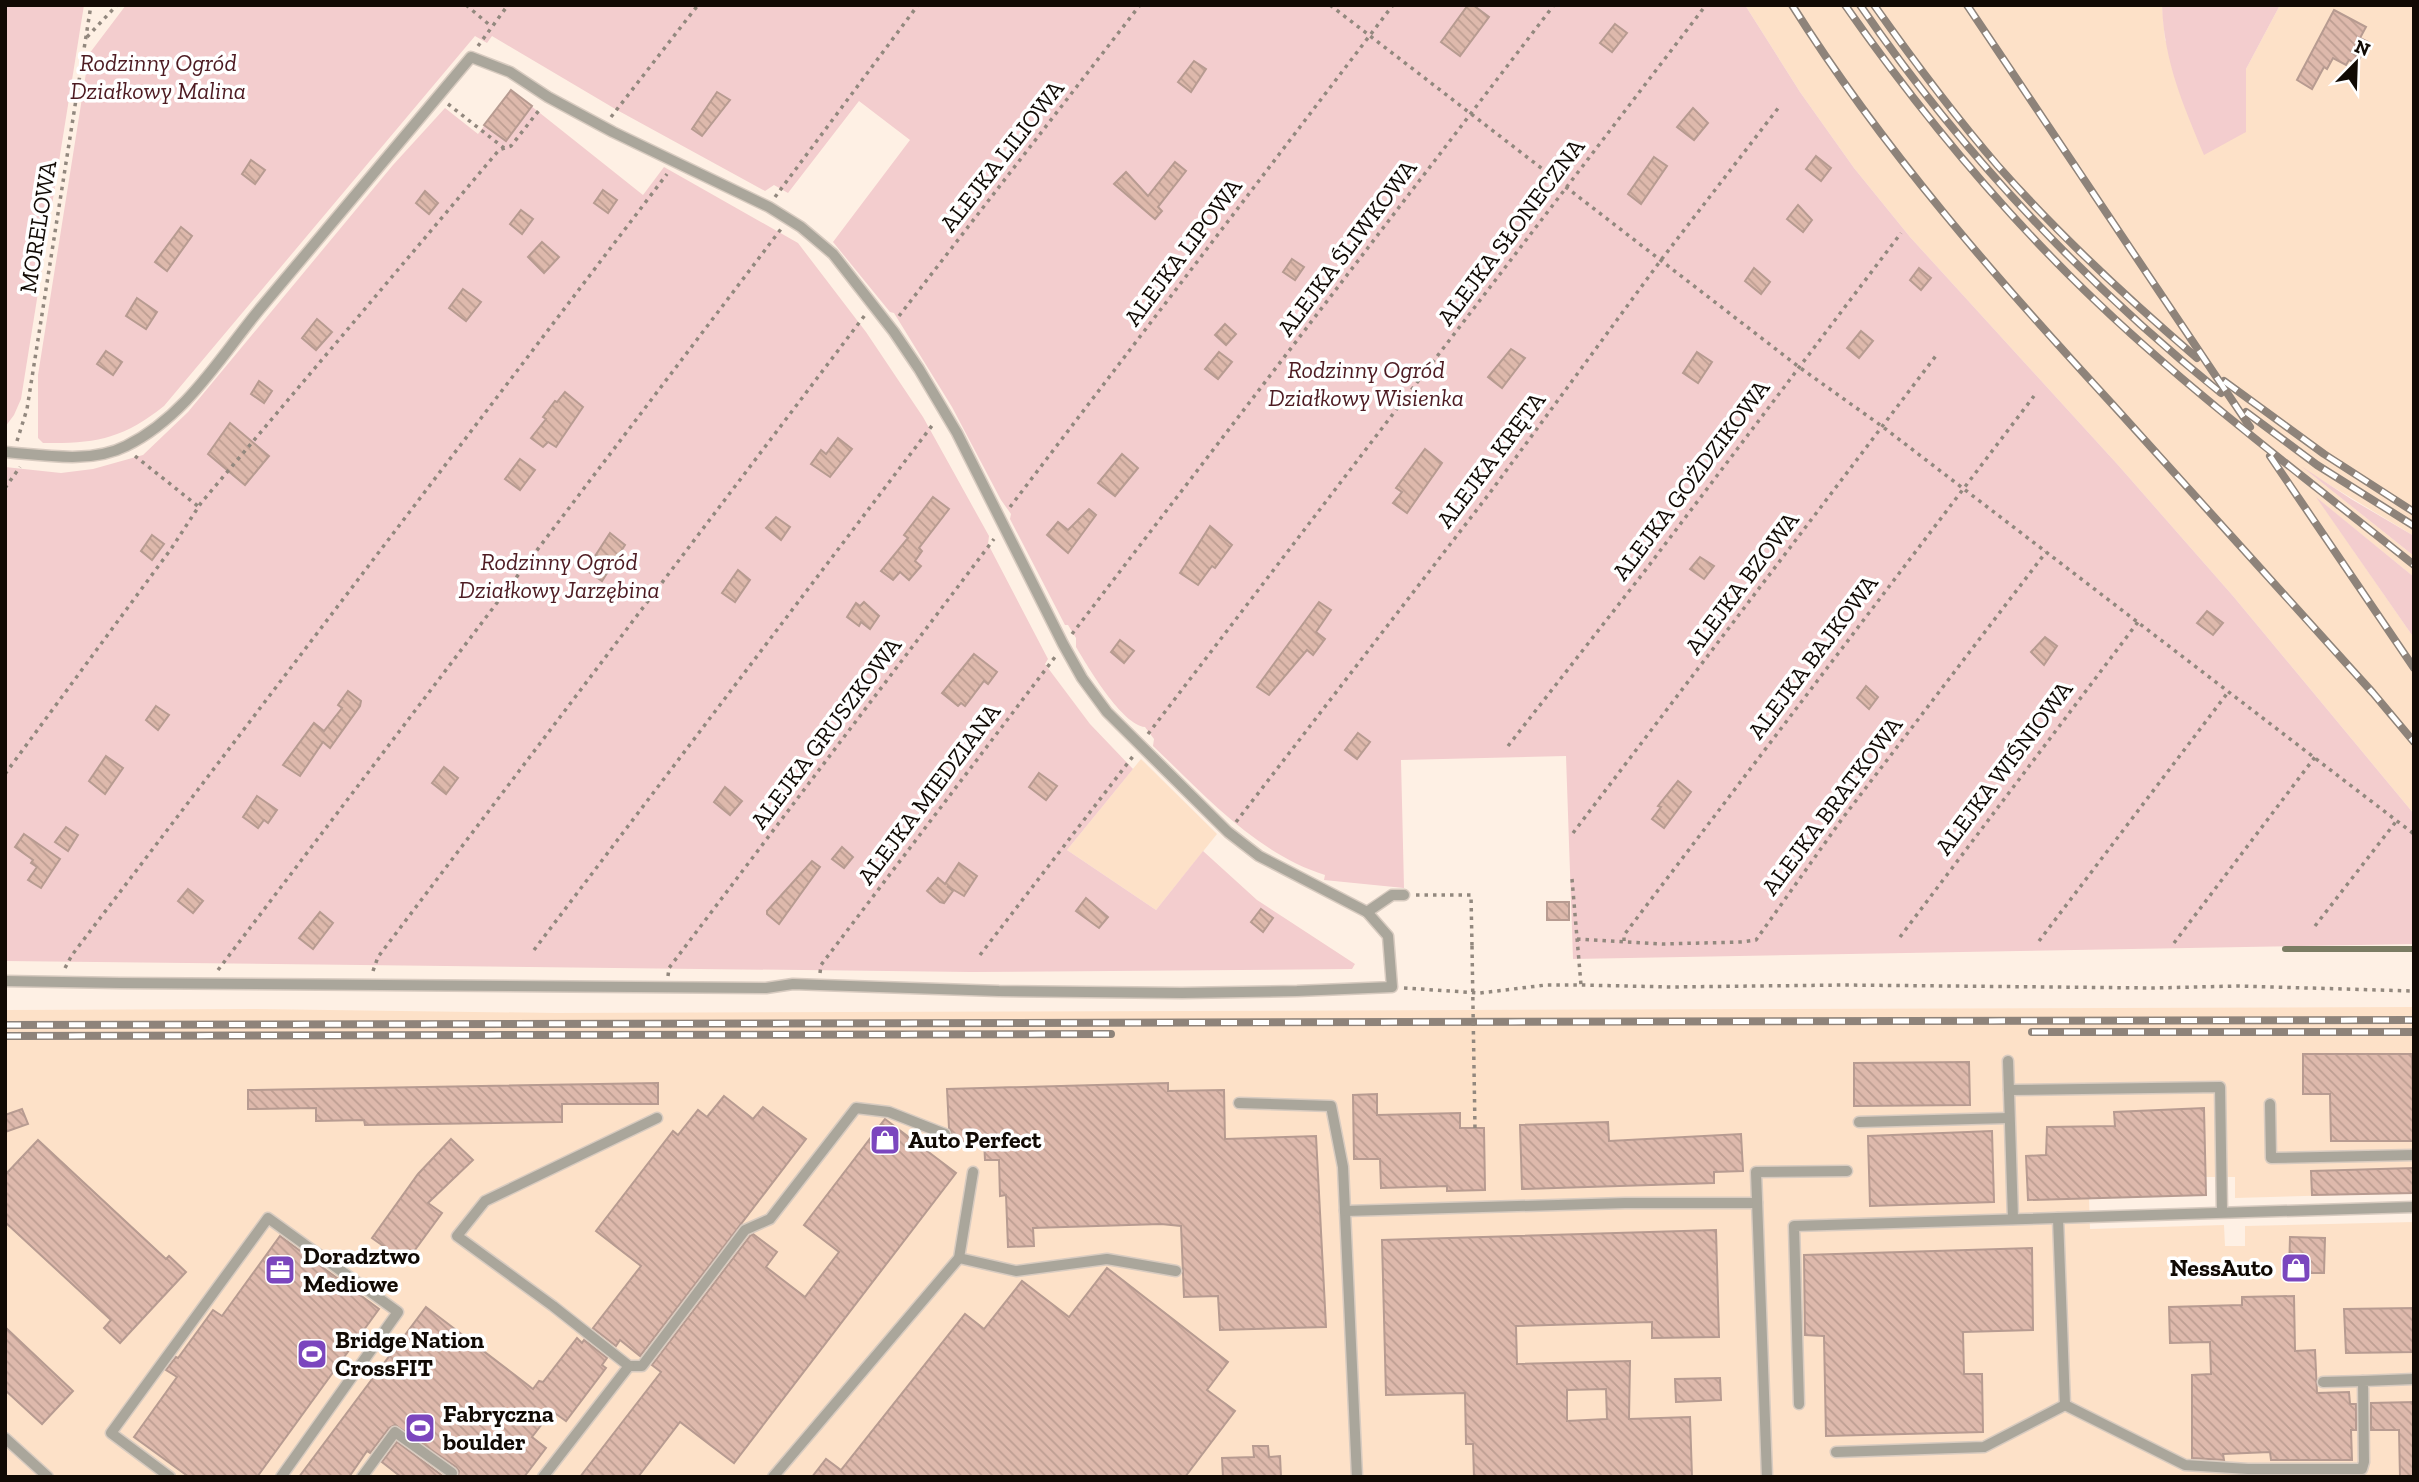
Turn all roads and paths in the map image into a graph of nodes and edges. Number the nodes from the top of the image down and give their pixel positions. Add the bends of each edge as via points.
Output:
1 (91, 5) edge
2 (117, 5) edge
3 (466, 5) edge
4 (508, 5) edge
5 (698, 5) edge
6 (918, 5) edge
7 (1140, 5) edge
8 (1330, 5) edge
9 (1393, 5) edge
10 (1554, 5) edge
11 (1706, 5) edge
12 (492, 27) junction
13 (1370, 36) junction
14 (86, 38) junction
15 (482, 40) dead end
16 (438, 96) junction
17 (548, 97) junction
18 (1779, 107) dead end
19 (1471, 112) junction
20 (603, 127) junction
21 (504, 148) junction
22 (669, 171) dead end
23 (1568, 187) junction
24 (769, 207) junction
25 (789, 219) junction
26 (1901, 233) dead end
27 (1661, 260) junction
28 (873, 304) junction
29 (890, 327) junction
30 (1938, 353) dead end
31 (1799, 366) junction
32 (2034, 396) dead end
33 (944, 411) junction
34 (1882, 428) junction
35 (127, 446) junction
36 (9, 452) edge
37 (29, 454) junction
38 (5, 488) edge
39 (1963, 488) junction
40 (199, 507) junction
41 (1002, 523) junction
42 (2046, 552) junction
43 (2138, 622) junction
44 (1063, 643) junction
45 (2229, 691) junction
46 (1508, 746) dead end
47 (1140, 747) junction
48 (2315, 757) junction
49 (5, 774) edge
50 (2398, 819) junction
51 (1228, 832) junction
52 (1573, 833) dead end
53 (2414, 834) edge
54 (1572, 879) dead end
55 (1404, 895) joint
56 (1367, 912) junction
57 (2315, 926) dead end
58 (1900, 937) dead end
59 (1577, 939) junction
60 (1624, 941) junction
61 (2039, 941) dead end
62 (2174, 943) dead end
63 (534, 950) dead end
64 (72, 954) dead end
65 (980, 955) dead end
66 (228, 957) dead end
67 (378, 957) dead end
68 (678, 960) dead end
69 (821, 965) dead end
70 (5, 981) edge
71 (1581, 985) junction
72 (1392, 987) junction
73 (2414, 991) edge
74 (2008, 1061) dead end
75 (2009, 1090) junction
76 (1239, 1103) dead end
77 (2270, 1104) dead end
78 (657, 1118) dead end
79 (2010, 1118) junction
80 (1859, 1122) dead end
81 (1475, 1129) dead end
82 (945, 1134) dead end
83 (2414, 1155) edge
84 (973, 1171) dead end
85 (1847, 1171) dead end
86 (1758, 1203) junction
87 (2414, 1207) edge
88 (1345, 1211) junction
89 (2222, 1211) junction
90 (2058, 1218) junction
91 (2012, 1219) junction
92 (959, 1258) junction
93 (1176, 1271) dead end
94 (629, 1366) junction
95 (2414, 1379) edge
96 (2363, 1381) junction
97 (2323, 1382) dead end
98 (1799, 1404) dead end
99 (2065, 1405) junction
100 (5, 1438) edge
101 (1836, 1452) dead end
102 (452, 1473) dead end
103 (48, 1477) edge
104 (170, 1477) edge
105 (281, 1477) edge
106 (362, 1477) edge
107 (543, 1477) edge
108 (773, 1477) edge
109 (1357, 1477) edge
110 (1767, 1477) edge

1 - 14 path, MORELOWA
2 - 14 path
3 - 12 path
4 - 12 path
5 - 20 path
6 - 24 path
7 - 29 path, ALEJKA LILIOWA
8 - 13 path
9 - 13 path, ALEJKA LIPOWA
10 - 19 path, ALEJKA ŚLIWKOWA
11 - 23 path, ALEJKA SŁONECZNA
12 - 15 path
13 - 19 path
13 - 41 path, ALEJKA LIPOWA
14 - 36 path, MORELOWA via 27,409
16 - 17 lane via 471,57 510,72
16 - 21 path
16 - 35 lane via 184,404
17 - 20 lane
17 - 21 path
18 - 27 path, ALEJKA KRĘTA
19 - 23 path
19 - 44 path, ALEJKA ŚLIWKOWA
20 - 24 lane
21 - 40 path
22 - 64 path
23 - 27 path
23 - 47 path, ALEJKA SŁONECZNA
24 - 25 lane
25 - 28 lane via 833,254
25 - 66 path
26 - 31 path, ALEJKA GOŻDZIKOWA
27 - 31 path
27 - 51 path, ALEJKA KRĘTA via 1489,494
28 - 29 lane
28 - 67 path
29 - 33 lane
30 - 34 path, ALEJKA BZOWA
31 - 34 path
31 - 46 path, ALEJKA GOŻDZIKOWA
32 - 39 path, ALEJKA BAJKOWA
33 - 41 lane
33 - 63 path
34 - 39 path
34 - 52 path, ALEJKA BZOWA
35 - 37 lane via 70,458
35 - 40 path
36 - 37 lane
37 - 38 path
39 - 42 path
39 - 60 path, ALEJKA BAJKOWA via 1624,935
40 - 49 path
41 - 44 lane
41 - 68 path, ALEJKA GRUSZKOWA
42 - 43 path
42 - 60 path, ALEJKA BRATKOWA via 1842,819 1756,940
43 - 45 path
43 - 58 path, ALEJKA WIŚNIOWA
44 - 47 lane via 1107,712
44 - 69 path, ALEJKA MIEDZIANA
45 - 48 path
45 - 61 path
47 - 51 lane
47 - 65 path, ALEJKA SŁONECZNA
48 - 50 path
48 - 62 path
50 - 53 path
50 - 57 path
51 - 56 lane via 1259,856
54 - 59 path
55 - 56 lane via 1392,895
55 - 81 path, bridge via 1471,895
56 - 72 lane via 1388,936
59 - 60 path, ALEJKA BRATKOWA
59 - 71 path
70 - 72 lane via 753,988 793,984 1182,993
71 - 72 path via 1480,993
71 - 73 path via 2238,986
74 - 75 lane
75 - 79 lane
75 - 89 lane via 2220,1087
76 - 88 lane via 1331,1106 1343,1167
77 - 83 lane via 2270,1157
78 - 94 lane via 485,1201 457,1236
79 - 80 lane
79 - 91 lane
82 - 94 lane via 889,1112 856,1108 770,1219 745,1230 642,1366
84 - 92 lane
85 - 86 lane via 1756,1172
86 - 88 lane
86 - 110 lane
87 - 89 lane
88 - 109 lane
89 - 90 lane
90 - 91 lane
90 - 99 lane
91 - 98 lane via 1794,1226
92 - 93 lane via 1016,1271 1107,1259
92 - 108 lane
94 - 107 lane
95 - 96 lane
96 - 97 lane
96 - 99 lane via 2362,1469 2185,1465
99 - 101 lane via 1984,1447
100 - 103 lane
102 - 106 lane via 396,1432
104 - 105 lane via 111,1433 268,1218 398,1312

